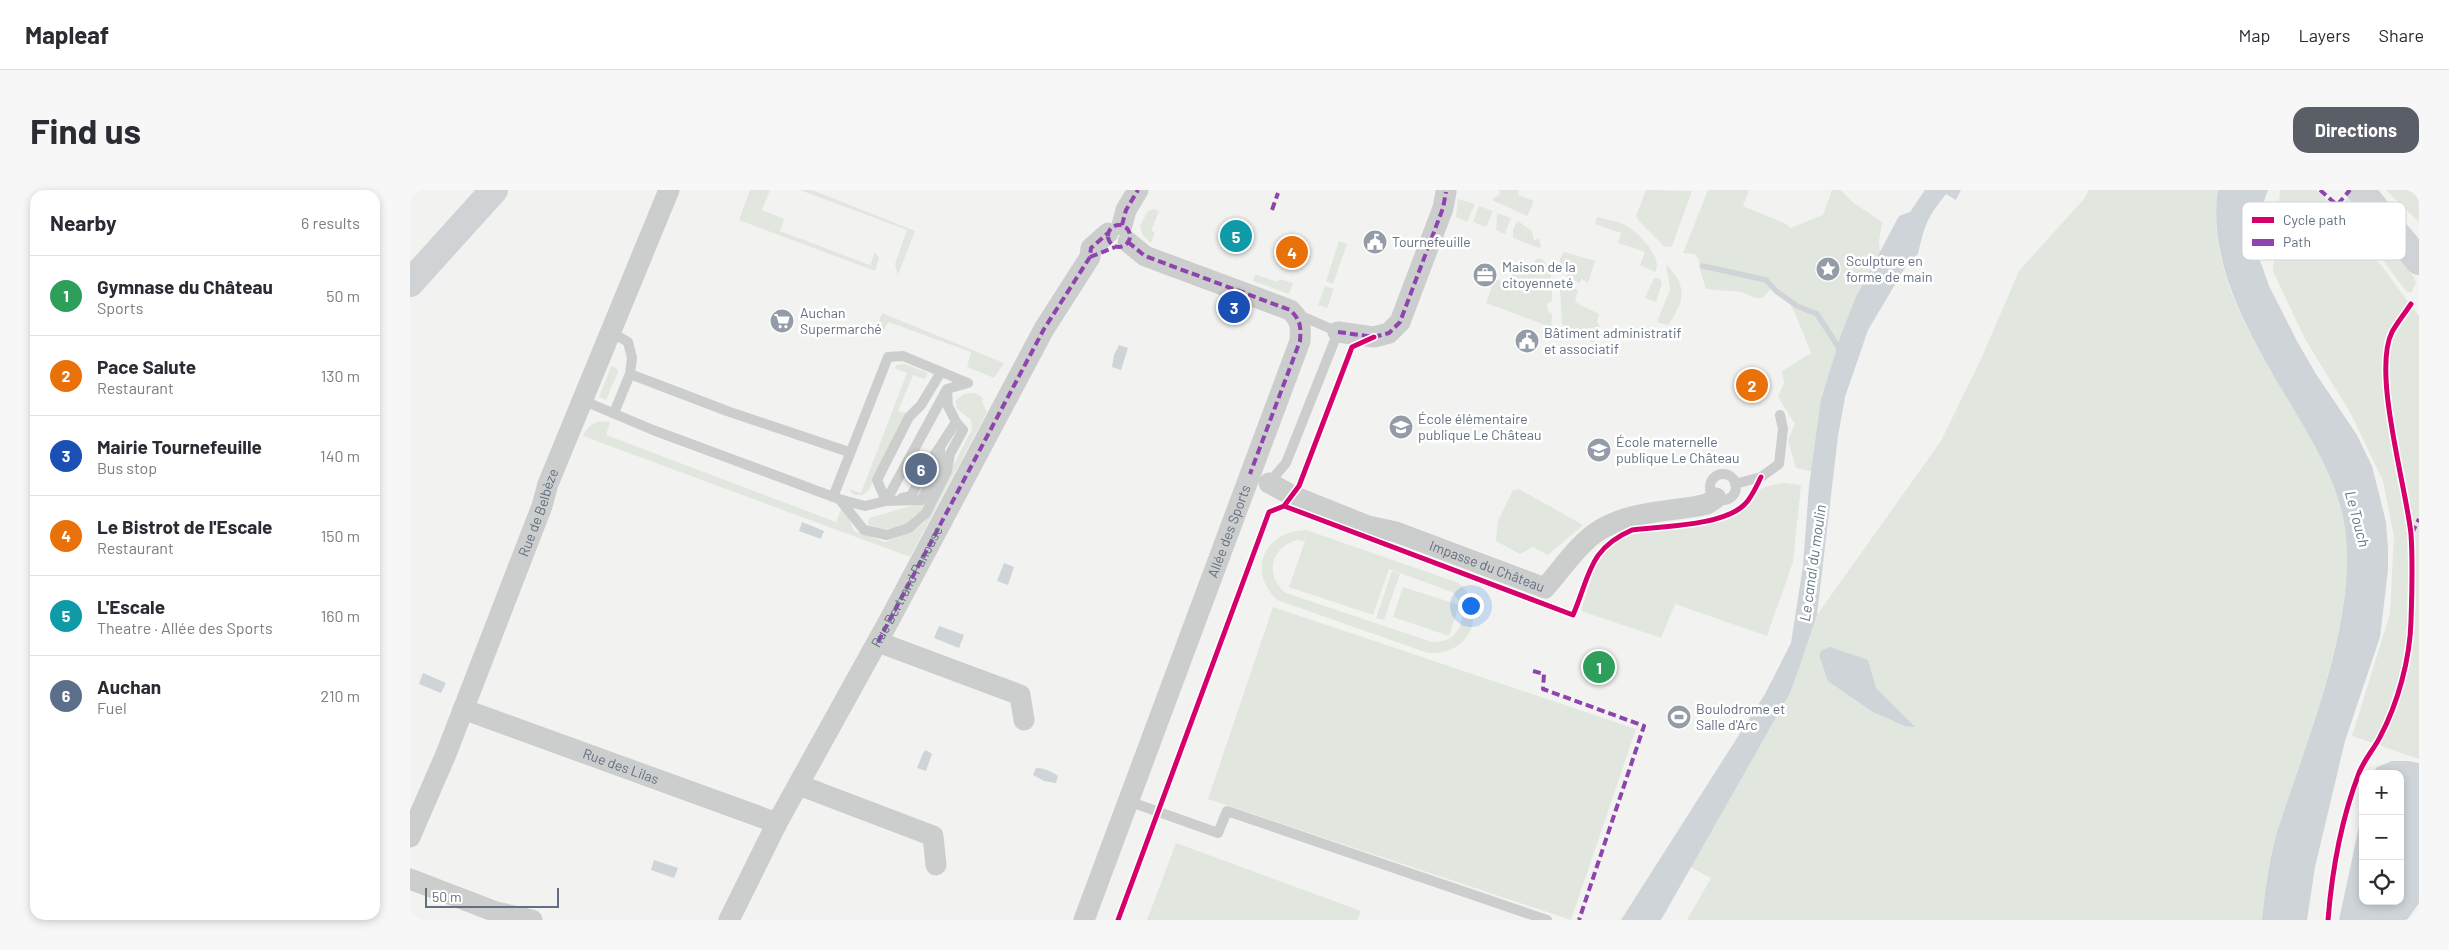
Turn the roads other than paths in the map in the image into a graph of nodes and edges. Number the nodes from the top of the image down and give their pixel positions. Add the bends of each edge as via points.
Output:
1 (494, 190) edge
2 (669, 190) edge
3 (1138, 190) edge
4 (2360, 190) edge
5 (1446, 192) dead end
6 (2371, 202) edge
7 (1118, 237) junction
8 (2406, 245) edge
9 (2419, 262) edge
10 (410, 283) edge
11 (1290, 310) junction
12 (611, 332) junction
13 (1338, 332) junction
14 (941, 372) junction
15 (630, 374) junction
16 (946, 388) junction
17 (584, 401) junction
18 (614, 414) junction
19 (1780, 415) dead end
20 (956, 422) junction
21 (940, 447) junction
22 (849, 452) junction
23 (1250, 474) junction
24 (1269, 483) junction
25 (1736, 484) junction
26 (836, 498) junction
27 (1716, 498) junction
28 (886, 501) junction
29 (878, 642) junction
30 (464, 709) junction
31 (1024, 720) dead end
32 (799, 785) junction
33 (1128, 801) junction
34 (777, 823) junction
35 (410, 837) edge
36 (936, 865) dead end
37 (410, 879) edge
38 (532, 920) edge
39 (729, 920) edge
40 (1084, 920) edge
41 (1547, 920) edge

1 - 10 main road
2 - 12 street, Rue de Belbèze
3 - 7 street via 1126,210
4 - 6 main road
5 - 13 street via 1443,208 1400,322 1389,333 1374,337
7 - 11 street via 1145,256
7 - 29 street, Rue Bertrand Panouse via 1090,257 1044,329
8 - 9 main road
11 - 13 lane
11 - 23 street, Allée des Sports via 1298,317 1300,341
12 - 15 lane via 628,342 632,358
12 - 17 street, Rue de Belbèze
13 - 24 lane via 1286,462
14 - 16 lane via 968,383
14 - 22 lane via 903,356 888,357
14 - 28 lane via 910,417 878,480
15 - 18 lane
15 - 22 lane
16 - 20 lane via 948,406
16 - 28 lane
17 - 18 lane
17 - 30 street, Rue de Belbèze via 548,484
18 - 26 lane
19 - 25 lane via 1783,429 1779,464 1761,477
20 - 21 lane
20 - 26 lane via 963,430 950,454 947,471 926,513 909,528 887,535 864,530
21 - 28 lane via 925,457 906,492
21 - 28 lane via 940,466 921,500
22 - 26 lane
23 - 24 lane
23 - 33 street, Allée des Sports
24 - 27 street, Impasse du Château via 1368,526 1396,532 1545,588 1593,534 1615,521 1707,504
25 - 27 lane via 1732,496 1725,500
25 - 27 lane via 1725,474 1716,477 1711,490
26 - 28 lane via 865,506
29 - 31 street via 1020,695
29 - 32 street, Rue Bertrand Panouse
30 - 34 street, Rue des Lilas
30 - 35 street, Rue de Belbèze
32 - 34 street, Rue Bertrand Panouse
32 - 36 street via 933,836
33 - 40 street, Allée des Sports
33 - 41 lane via 1218,833 1226,811
34 - 39 street, Rue Bertrand Panouse
37 - 38 street via 496,912

